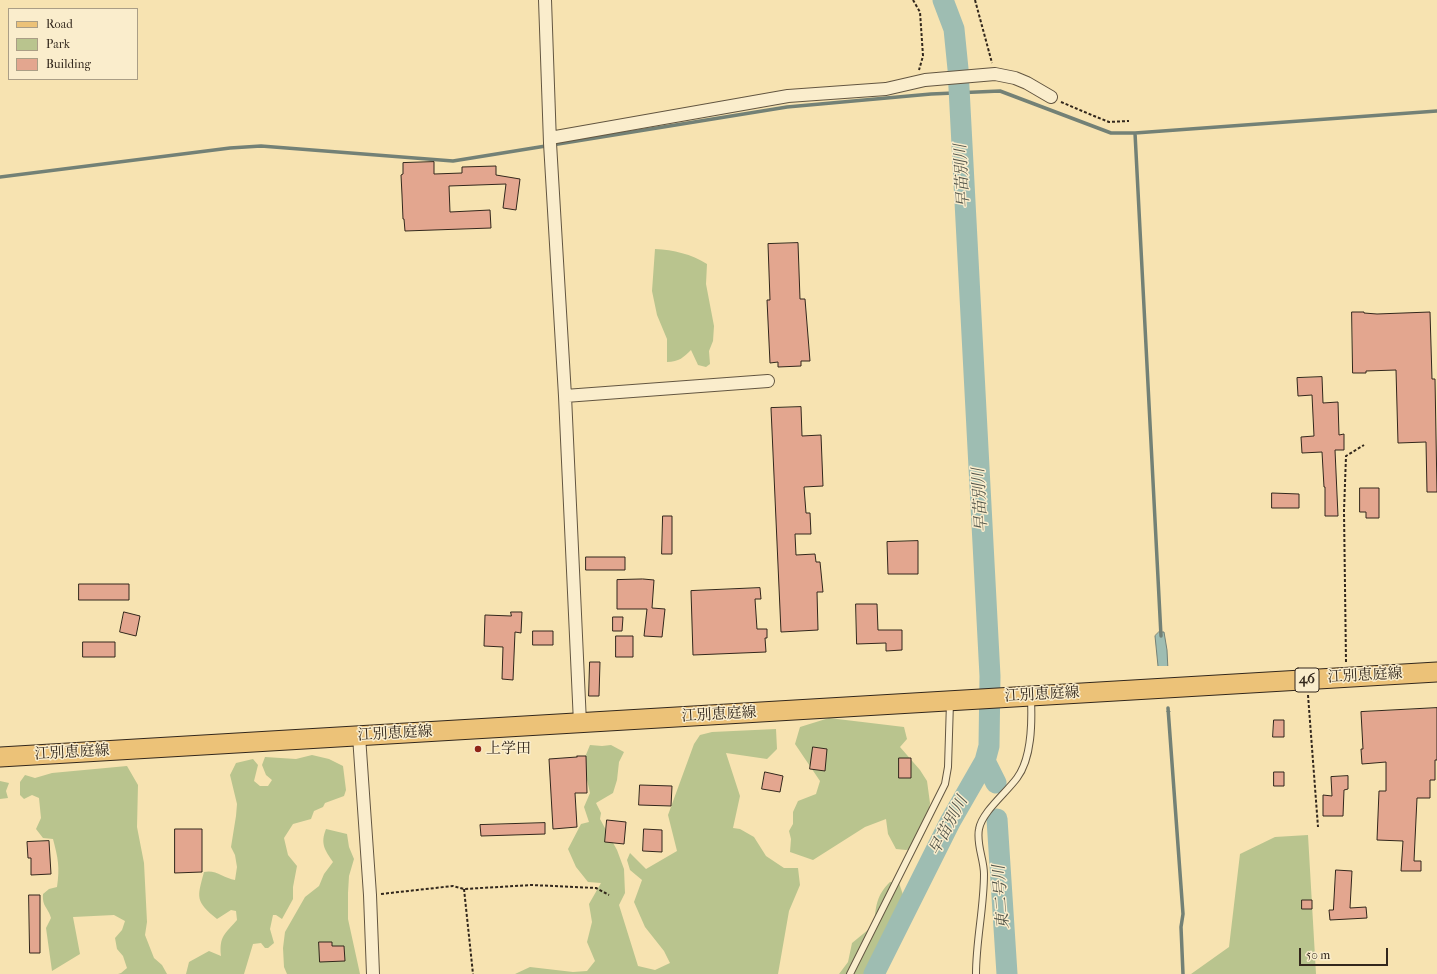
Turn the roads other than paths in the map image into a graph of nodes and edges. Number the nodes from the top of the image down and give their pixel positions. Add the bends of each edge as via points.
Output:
1 (545, 0) edge
2 (1051, 97) road end
3 (550, 143) junction
4 (768, 381) dead end
5 (565, 396) junction
6 (1437, 672) edge
7 (1026, 696) junction
8 (956, 701) junction
9 (580, 723) junction
10 (359, 736) junction
11 (0, 757) edge
12 (373, 974) edge
13 (850, 974) edge
14 (976, 974) edge

1 - 3 street
2 - 3 street via 1015,78 992,75 920,81 886,89 788,96
3 - 5 street
4 - 5 street
5 - 9 street
6 - 7 main road, 江別恵庭線 / 46
7 - 8 main road, 江別恵庭線 / 46
7 - 14 lane via 1032,720 1028,755 1018,777 982,819 979,829 978,840 984,872
8 - 9 main road, 江別恵庭線 / 46
8 - 13 lane via 945,784
9 - 10 main road, 江別恵庭線 / 46
10 - 11 main road, 江別恵庭線 / 46
10 - 12 street

